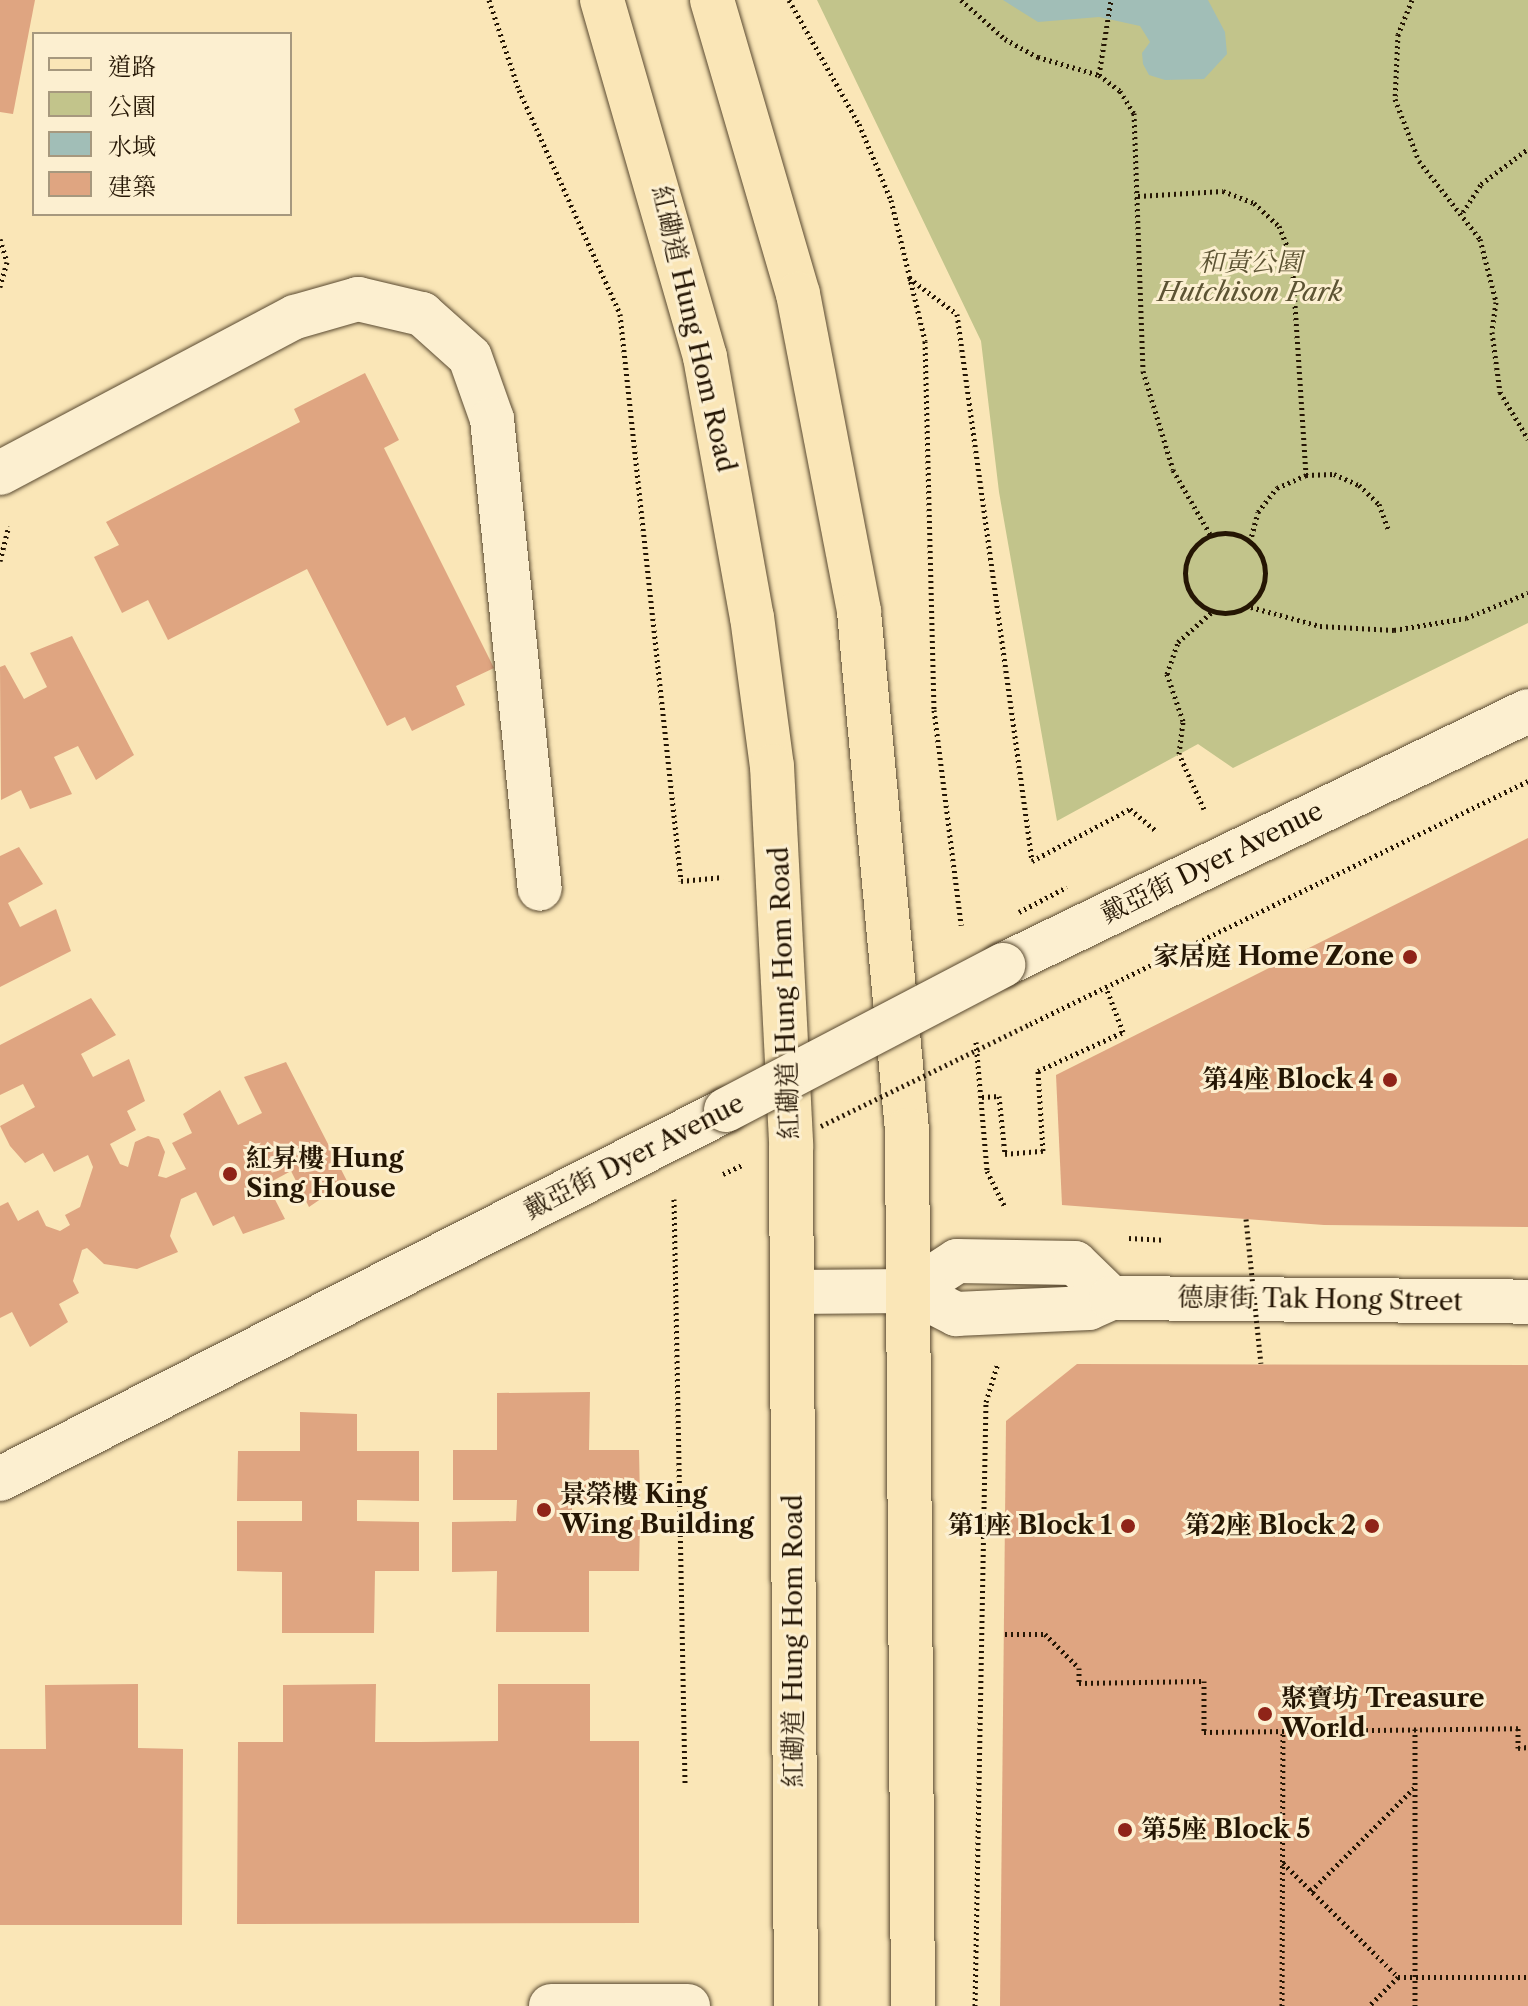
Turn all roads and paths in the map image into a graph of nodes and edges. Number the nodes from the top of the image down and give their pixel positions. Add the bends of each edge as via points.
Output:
1 (489, 0) edge
2 (602, 0) edge
3 (712, 0) edge
4 (789, 0) edge
5 (961, 0) edge
6 (1111, 0) edge
7 (1412, 0) edge
8 (1099, 75) junction
9 (1528, 149) edge
10 (1138, 196) junction
11 (1463, 212) junction
12 (0, 239) edge
13 (908, 278) junction
14 (0, 287) edge
15 (1528, 439) edge
16 (0, 473) edge
17 (1306, 475) junction
18 (1389, 531) dead end
19 (1210, 534) junction
20 (1250, 542) junction
21 (1528, 593) edge
22 (1251, 607) junction
23 (1212, 612) junction
24 (1528, 711) edge
25 (1528, 781) edge
26 (1209, 819) dead end
27 (1166, 840) dead end
28 (728, 876) dead end
29 (540, 889) dead end
30 (963, 942) dead end
31 (1106, 987) junction
32 (975, 1035) dead end
33 (982, 1097) junction
34 (807, 1133) dead end
35 (751, 1160) dead end
36 (723, 1174) dead end
37 (674, 1199) dead end
38 (1010, 1213) dead end
39 (1246, 1219) dead end
40 (1112, 1237) dead end
41 (1173, 1241) dead end
42 (1234, 1244) dead end
43 (1265, 1245) dead end
44 (911, 1291) junction
45 (792, 1292) junction
46 (1528, 1302) edge
47 (1249, 1343) dead end
48 (1265, 1343) dead end
49 (999, 1362) dead end
50 (1261, 1363) dead end
51 (0, 1479) edge
52 (1005, 1634) dead end
53 (1415, 1729) junction
54 (1283, 1731) junction
55 (1528, 1747) edge
56 (685, 1783) dead end
57 (1415, 1787) junction
58 (1282, 1863) junction
59 (1311, 1891) junction
60 (1398, 1977) junction
61 (1415, 1977) junction
62 (1528, 1977) edge
63 (551, 2006) edge
64 (580, 2006) edge
65 (688, 2006) edge
66 (796, 2006) edge
67 (913, 2006) edge
68 (975, 2006) edge
69 (1282, 2006) edge
70 (1369, 2006) edge
71 (1415, 2006) edge

1 - 28 path via 519,90 620,314 681,881
2 - 45 main road, 紅磡道 Hung Hom Road via 705,357 752,617 780,856
3 - 44 main road via 798,294 859,612 907,1130
4 - 13 path via 859,124 891,200
5 - 8 path via 1027,51
6 - 8 path
7 - 11 path via 1398,34 1395,99 1419,161
8 - 10 path via 1120,91 1134,113
9 - 11 path via 1481,184
10 - 17 path via 1223,191 1254,203 1279,226 1292,258
10 - 19 path via 1143,371 1173,470
11 - 15 path via 1492,270 1494,362 1500,392
12 - 14 path via 7,262
13 - 27 path via 957,314 1032,861 1130,809
13 - 30 path via 925,341 934,710
16 - 29 street via 295,317 358,299 422,314 470,357 492,419
17 - 18 path via 1334,474 1359,485 1379,504
17 - 20 path via 1277,488 1258,512
19 - 20 path via 1231,532
19 - 23 path via 1194,546 1186,564 1187,584 1196,601
20 - 22 path via 1264,574
21 - 22 path via 1466,618 1394,630 1320,626
22 - 23 path via 1232,615
23 - 26 path via 1178,642 1167,674 1183,721 1179,754
24 - 51 street, 戴亞街 Dyer Avenue, bridge via 1003,965
25 - 31 path
31 - 33 path via 1123,1032 1038,1071 1043,1151 1005,1154 999,1096
31 - 34 path, bridge
32 - 33 path
33 - 38 path via 987,1171
35 - 36 path, bridge
37 - 56 path
39 - 50 path, bridge
40 - 41 path
42 - 43 path
44 - 45 street
44 - 46 street, 德康街 Tak Hong Street via 957,1261 1075,1263 1111,1298
44 - 67 main road
45 - 66 main road, 紅磡道 Hung Hom Road
47 - 48 path
49 - 68 path via 990,1375 986,1402
52 - 54 path via 1045,1634 1079,1668 1079,1683 1204,1681 1204,1732
53 - 54 path
53 - 55 path via 1518,1728 1518,1748
53 - 57 path
54 - 58 path
57 - 59 path
57 - 61 path
58 - 59 path
58 - 69 path
59 - 60 path
60 - 61 path
60 - 70 path
61 - 62 path
61 - 71 path
63 - 64 street
64 - 65 street

